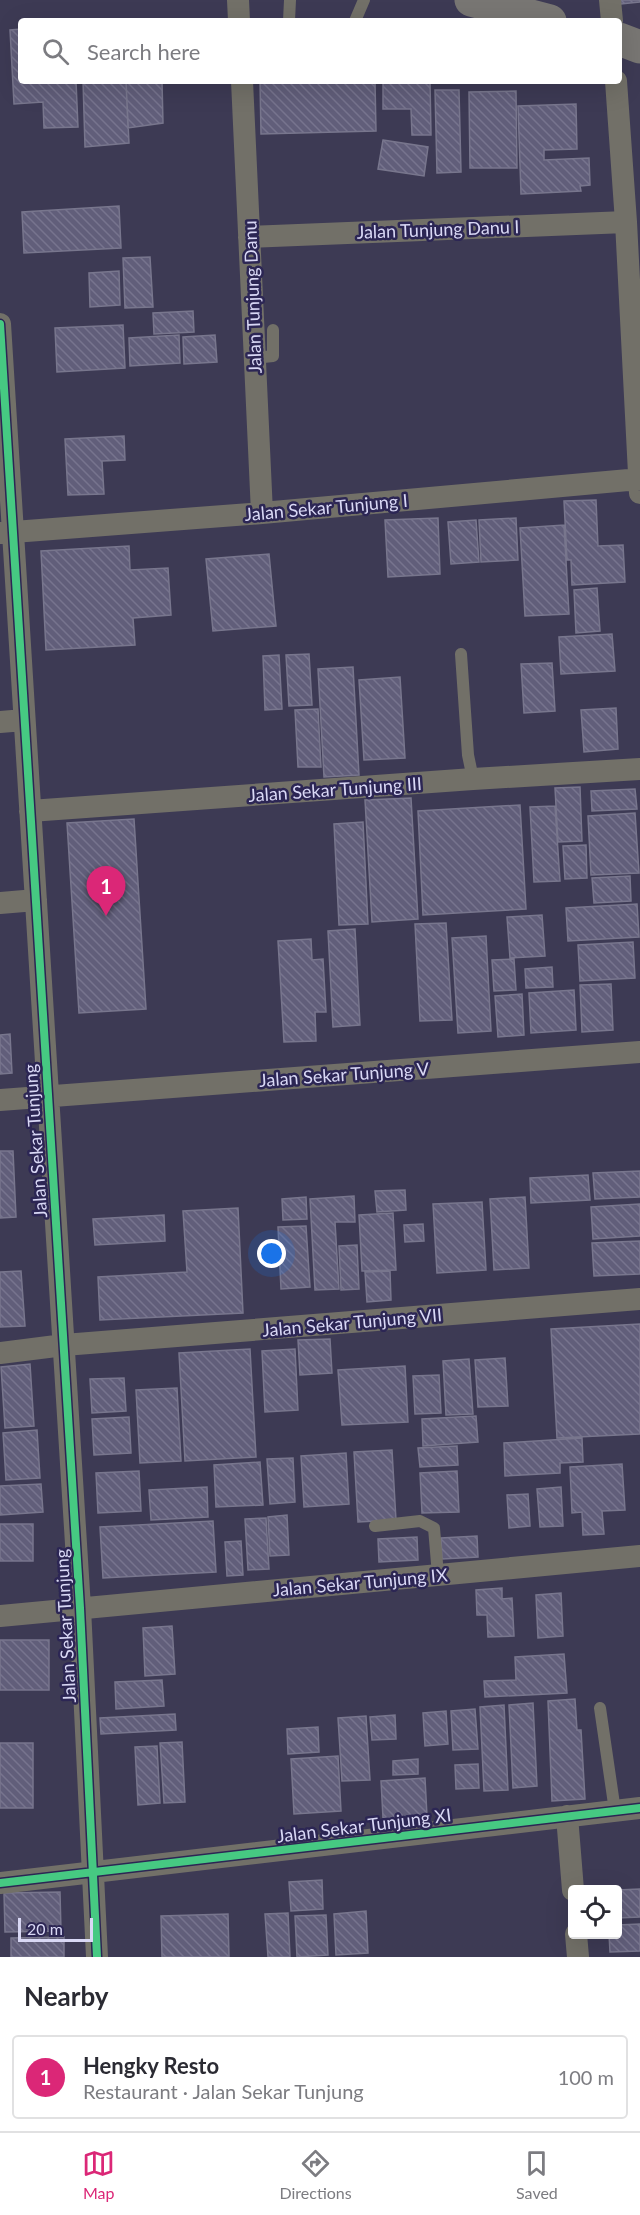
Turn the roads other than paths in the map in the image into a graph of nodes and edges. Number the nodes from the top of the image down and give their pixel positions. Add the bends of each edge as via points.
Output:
1 (238, 0) edge
2 (290, 0) edge
3 (364, 0) edge
4 (471, 0) edge
5 (610, 0) edge
6 (239, 18) edge
7 (289, 18) edge
8 (356, 18) edge
9 (539, 18) edge
10 (612, 18) edge
11 (622, 40) edge
12 (640, 47) edge
13 (242, 84) edge
14 (616, 84) edge
15 (626, 222) junction
16 (249, 237) junction
17 (0, 324) edge
18 (273, 330) dead end
19 (254, 358) junction
20 (640, 484) edge
21 (262, 513) junction
22 (7, 533) edge
23 (461, 654) dead end
24 (24, 720) junction
25 (0, 722) edge
26 (640, 769) edge
27 (472, 779) junction
28 (30, 810) junction
29 (36, 900) junction
30 (0, 903) edge
31 (640, 1052) edge
32 (47, 1095) junction
33 (0, 1100) edge
34 (640, 1299) edge
35 (64, 1345) junction
36 (0, 1353) edge
37 (375, 1526) dead end
38 (640, 1556) edge
39 (438, 1575) junction
40 (81, 1608) junction
41 (0, 1616) edge
42 (600, 1708) dead end
43 (640, 1808) edge
44 (615, 1811) junction
45 (567, 1816) junction
46 (91, 1872) junction
47 (0, 1883) edge
48 (573, 1885) edge
49 (576, 1939) edge
50 (97, 1957) edge
51 (578, 1957) edge

1 - 6 street
2 - 7 lane
3 - 8 lane
4 - 9 highway
5 - 10 street
11 - 12 highway
13 - 16 street, Jalan Tunjung Danu
14 - 15 street
15 - 16 street, Jalan Tunjung Danu I
15 - 20 street
16 - 19 street, Jalan Tunjung Danu
17 - 22 street, Jalan Sekar Tunjung
18 - 19 lane via 273,354
19 - 21 street, Jalan Tunjung Danu
20 - 21 street, Jalan Sekar Tunjung I
21 - 22 street, Jalan Sekar Tunjung I
22 - 24 street, Jalan Sekar Tunjung
23 - 27 lane
24 - 25 street
24 - 28 street, Jalan Sekar Tunjung
26 - 27 street, Jalan Sekar Tunjung III
27 - 28 street, Jalan Sekar Tunjung III
28 - 29 street, Jalan Sekar Tunjung
29 - 30 street
29 - 32 street, Jalan Sekar Tunjung
31 - 32 street, Jalan Sekar Tunjung V
32 - 33 street, Jalan Sekar Tunjung V
32 - 35 street, Jalan Sekar Tunjung
34 - 35 street, Jalan Sekar Tunjung VII
35 - 36 street, Jalan Sekar Tunjung VII
35 - 40 street, Jalan Sekar Tunjung
37 - 39 lane via 420,1521 434,1528
38 - 39 street, Jalan Sekar Tunjung IX
39 - 40 street, Jalan Sekar Tunjung IX
40 - 41 street, Jalan Sekar Tunjung IX
40 - 46 street, Jalan Sekar Tunjung
42 - 44 lane
43 - 44 street, Jalan Sekar Tunjung XI
44 - 45 street, Jalan Sekar Tunjung XI
45 - 46 street, Jalan Sekar Tunjung XI
45 - 48 street
46 - 47 street, Jalan Sekar Tunjung XI
46 - 50 street, Jalan Sekar Tunjung
49 - 51 street

